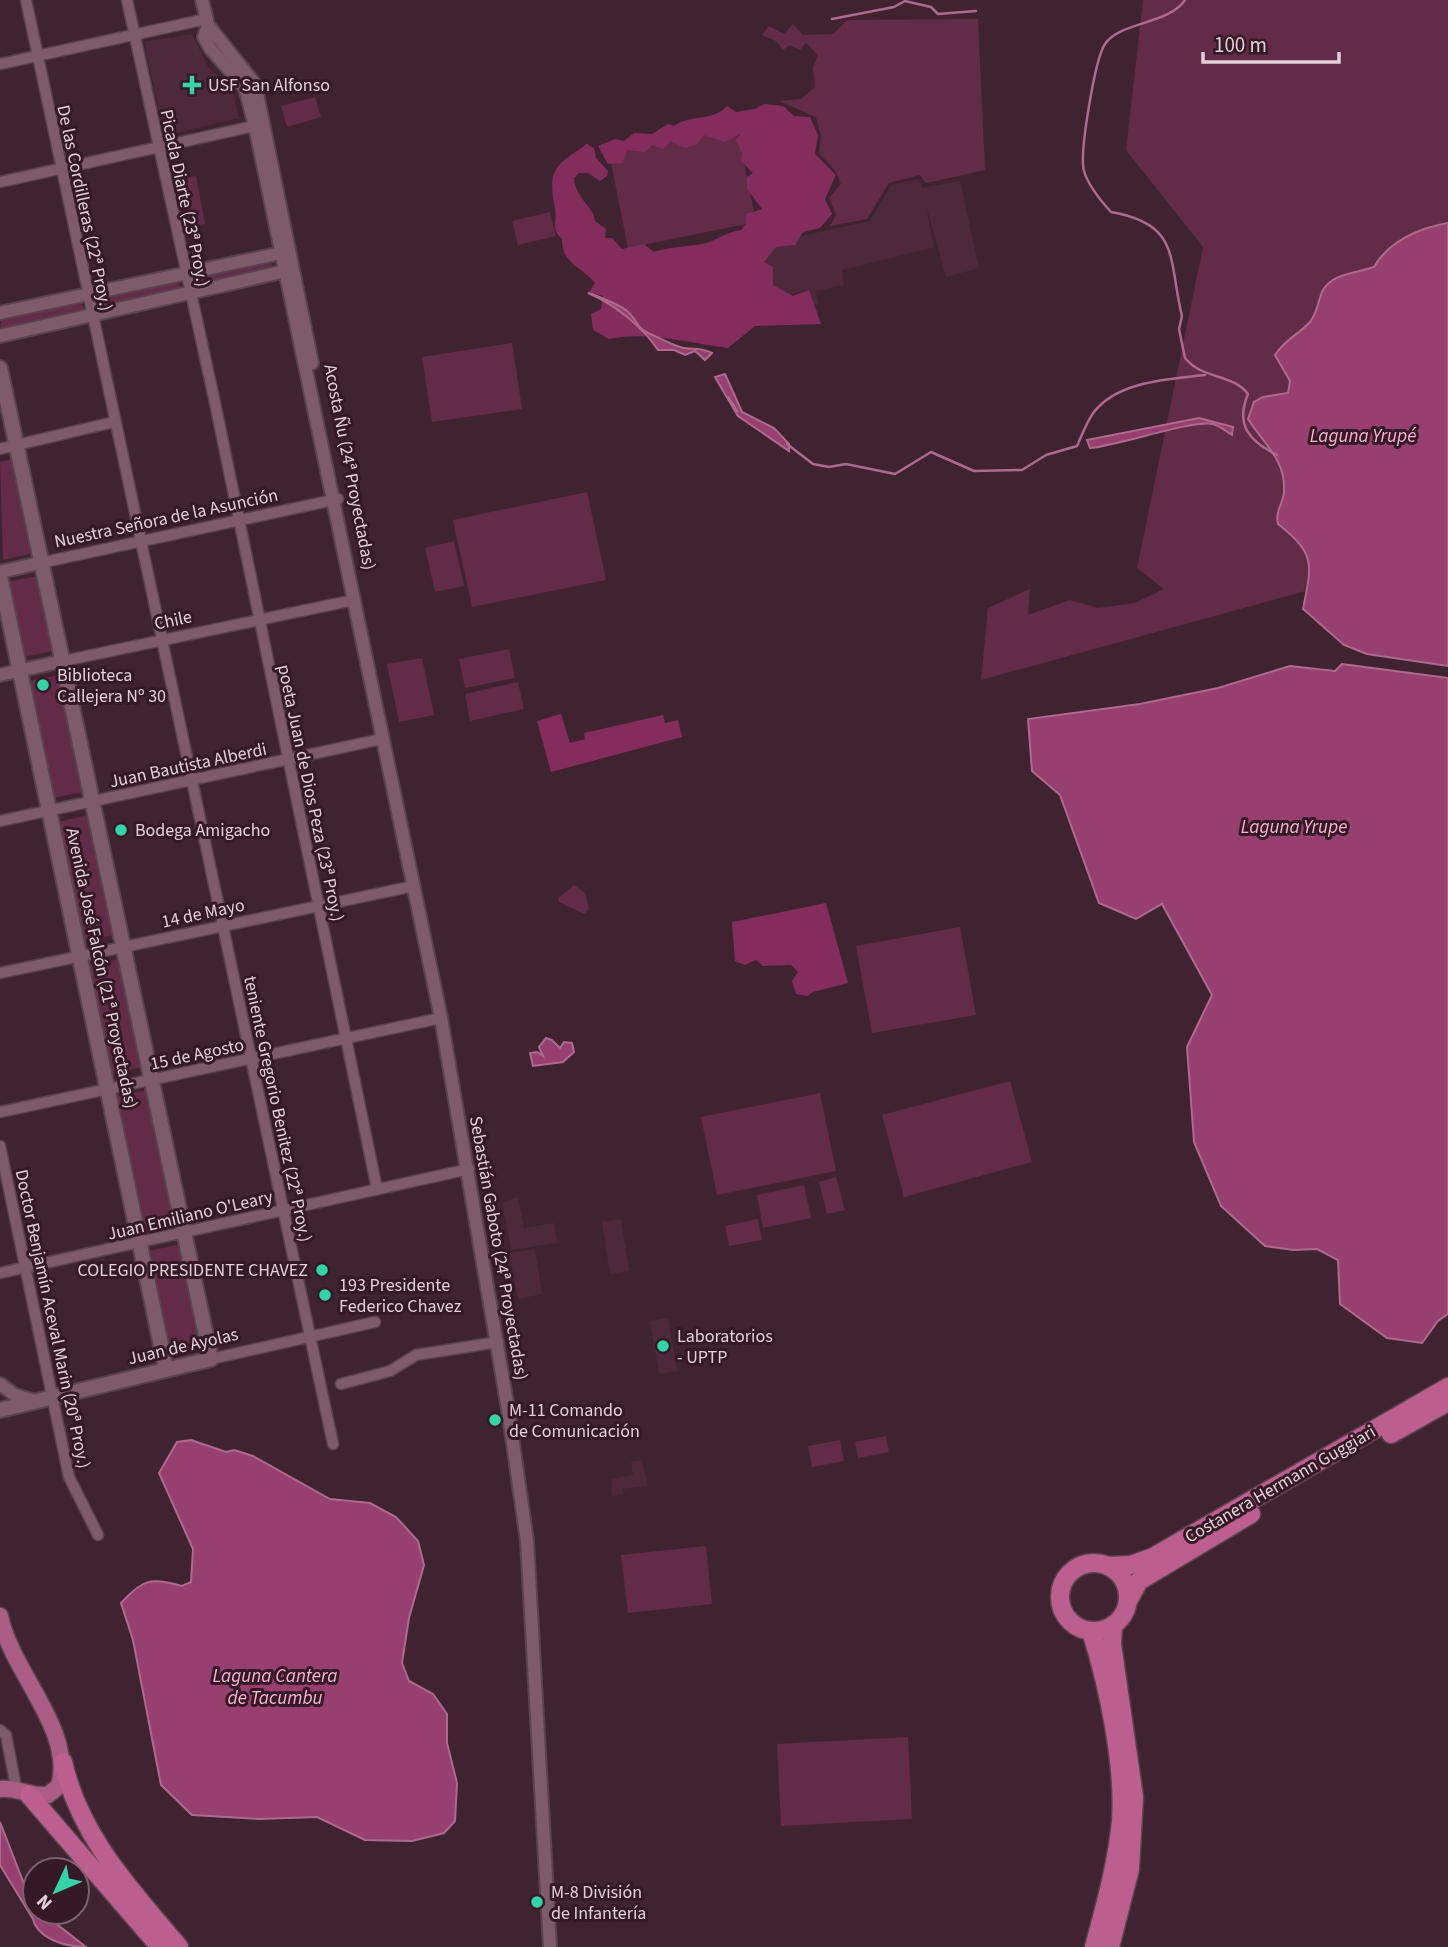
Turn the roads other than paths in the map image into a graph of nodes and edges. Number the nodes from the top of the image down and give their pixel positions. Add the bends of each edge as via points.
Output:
1 (26, 0) edge
2 (127, 0) edge
3 (202, 0) edge
4 (207, 22) junction
5 (134, 36) junction
6 (38, 56) junction
7 (0, 64) edge
8 (259, 125) junction
9 (157, 148) junction
10 (61, 168) junction
11 (0, 182) edge
12 (285, 252) junction
13 (289, 270) junction
14 (185, 272) junction
15 (189, 293) junction
16 (88, 294) junction
17 (0, 313) edge
18 (92, 315) junction
19 (0, 336) edge
20 (0, 368) edge
21 (215, 403) joint
22 (114, 422) junction
23 (16, 445) junction
24 (0, 449) edge
25 (335, 500) junction
26 (239, 520) junction
27 (142, 541) junction
28 (40, 563) junction
29 (0, 574) edge
30 (354, 596) junction
31 (259, 620) junction
32 (163, 640) junction
33 (63, 661) junction
34 (18, 671) junction
35 (0, 675) edge
36 (382, 739) junction
37 (288, 759) junction
38 (192, 780) junction
39 (93, 801) junction
40 (50, 811) junction
41 (0, 821) edge
42 (414, 886) junction
43 (318, 904) junction
44 (223, 925) junction
45 (124, 946) junction
46 (80, 956) junction
47 (0, 973) edge
48 (441, 1018) junction
49 (346, 1038) junction
50 (251, 1058) junction
51 (152, 1079) junction
52 (108, 1089) junction
53 (0, 1112) edge
54 (0, 1146) edge
55 (469, 1169) junction
56 (377, 1189) junction
57 (284, 1210) junction
58 (184, 1232) junction
59 (140, 1242) junction
60 (26, 1267) junction
61 (0, 1273) edge
62 (375, 1322) dead end
63 (311, 1338) junction
64 (498, 1342) junction
65 (211, 1359) junction
66 (166, 1369) junction
67 (0, 1384) edge
68 (341, 1384) dead end
69 (1448, 1387) edge
70 (54, 1396) junction
71 (34, 1401) junction
72 (1448, 1402) edge
73 (0, 1410) edge
74 (333, 1444) dead end
75 (98, 1535) dead end
76 (1108, 1566) junction
77 (1128, 1601) junction
78 (0, 1616) edge
79 (1114, 1625) junction
80 (1091, 1631) junction
81 (0, 1730) edge
82 (63, 1762) junction
83 (15, 1790) edge
84 (160, 1947) edge
85 (179, 1947) edge
86 (550, 1947) edge
87 (1094, 1947) edge
88 (1110, 1947) edge

1 - 6 street, De las Cordilleras (22ª Proy.)
2 - 5 street, Picada Diarte (23ª Proy.)
3 - 4 street, Acosta Ñu (24ª Proyectadas)
4 - 5 street
4 - 8 street, Acosta Ñu (24ª Proyectadas) via 204,37 245,88
5 - 6 street
5 - 9 street, Picada Diarte (23ª Proy.)
6 - 7 street
6 - 10 street, De las Cordilleras (22ª Proy.)
8 - 9 street
8 - 12 street, Acosta Ñu (24ª Proyectadas)
9 - 10 street
9 - 14 street, Picada Diarte (23ª Proy.)
10 - 11 street
10 - 16 street, De las Cordilleras (22ª Proy.)
12 - 13 street, Acosta Ñu (24ª Proyectadas)
12 - 14 street
13 - 15 street
13 - 25 street, Acosta Ñu (24ª Proyectadas)
14 - 15 street, Picada Diarte (23ª Proy.)
14 - 16 street
15 - 18 street
15 - 21 street, Picada Diarte (23ª Proy.)
16 - 17 street
16 - 18 street, De las Cordilleras (22ª Proy.)
18 - 19 street
18 - 22 street, De las Cordilleras (22ª Proy.)
20 - 23 main road, Avenida José Falcón (21ª Proyectadas)
21 - 26 street, poeta Juan de Dios Peza (23ª Proy.)
22 - 23 street
22 - 27 street, De las Cordilleras (22ª Proy.)
23 - 24 street
23 - 28 main road, Avenida José Falcón (21ª Proyectadas)
25 - 26 street, Nuestra Señora de la Asunción
25 - 30 street, Acosta Ñu (24ª Proyectadas)
26 - 27 street, Nuestra Señora de la Asunción
26 - 31 street, poeta Juan de Dios Peza (23ª Proy.)
27 - 28 street, Nuestra Señora de la Asunción
27 - 32 street, De las Cordilleras (22ª Proy.)
28 - 29 street, Nuestra Señora de la Asunción
28 - 33 main road, Avenida José Falcón (21ª Proyectadas)
29 - 34 main road, Avenida José Falcón (21ª Proyectadas)
30 - 31 street, Chile
30 - 36 street
31 - 32 street, Chile
31 - 37 street, poeta Juan de Dios Peza (23ª Proy.)
32 - 33 street, Chile
32 - 38 street, teniente Gregorio Benitez (22ª Proy.)
33 - 34 street, Chile
33 - 39 main road, Avenida José Falcón (21ª Proyectadas)
34 - 35 street, Chile
34 - 40 main road, Avenida José Falcón (21ª Proyectadas)
36 - 37 street, Juan Bautista Alberdi
36 - 42 street, Sebastián Gaboto (24ª Proyectadas)
37 - 38 street, Juan Bautista Alberdi
37 - 43 street, poeta Juan de Dios Peza (23ª Proy.)
38 - 39 street, Juan Bautista Alberdi
38 - 44 street, teniente Gregorio Benitez (22ª Proy.)
39 - 40 street, Juan Bautista Alberdi
39 - 45 main road, Avenida José Falcón (21ª Proyectadas)
40 - 41 street, Juan Bautista Alberdi
40 - 46 main road, Avenida José Falcón (21ª Proyectadas)
42 - 43 street, 14 de Mayo
42 - 48 street, Sebastián Gaboto (24ª Proyectadas)
43 - 44 street, 14 de Mayo
43 - 49 street, poeta Juan de Dios Peza (23ª Proy.)
44 - 45 street, 14 de Mayo
44 - 50 street, teniente Gregorio Benitez (22ª Proy.)
45 - 46 street, 14 de Mayo
45 - 51 main road, Avenida José Falcón (21ª Proyectadas)
46 - 47 street, 14 de Mayo
46 - 52 main road, Avenida José Falcón (21ª Proyectadas)
48 - 49 street, 15 de Agosto
48 - 55 street, Sebastián Gaboto (24ª Proyectadas)
49 - 50 street, 15 de Agosto
49 - 56 street, poeta Juan de Dios Peza (23ª Proy.)
50 - 51 street, 15 de Agosto
50 - 57 street, teniente Gregorio Benitez (22ª Proy.)
51 - 52 street, 15 de Agosto
51 - 58 main road, Avenida José Falcón (21ª Proyectadas)
52 - 53 street, 15 de Agosto
52 - 59 main road, Avenida José Falcón (21ª Proyectadas)
54 - 60 street, Doctor Benjamín Aceval Marin (20ª Proy.)
55 - 56 street, Juan Emiliano O'Leary
55 - 64 street, Sebastián Gaboto (24ª Proyectadas)
56 - 57 street, Juan Emiliano O'Leary
57 - 58 street, Juan Emiliano O'Leary
57 - 63 street, teniente Gregorio Benitez (22ª Proy.)
58 - 59 street, Juan Emiliano O'Leary
58 - 65 main road, Avenida José Falcón (21ª Proyectadas)
59 - 60 street, Juan Emiliano O'Leary
59 - 66 main road, Avenida José Falcón (21ª Proyectadas)
60 - 61 street, Juan Emiliano O'Leary
60 - 70 street, Doctor Benjamín Aceval Marin (20ª Proy.)
62 - 63 street, Juan de Ayolas
63 - 65 street, Juan de Ayolas
63 - 74 street, teniente Gregorio Benitez (22ª Proy.)
64 - 68 street via 416,1355 390,1371
64 - 86 street, Sebastián Gaboto (24ª Proyectadas) via 527,1541
65 - 66 main road, Juan de Ayolas
66 - 70 main road, Juan de Ayolas
67 - 71 street
69 - 76 highway, Costanera Hermann Guggiari via 1153,1557 1131,1565
70 - 71 main road, Juan de Ayolas
70 - 75 street, Doctor Benjamín Aceval Marin (20ª Proy.) via 69,1477
71 - 73 main road, Juan de Ayolas
72 - 77 highway, Costanera Hermann Guggiari via 1155,1570 1139,1581
76 - 77 highway via 1123,1581
76 - 80 highway via 1077,1567 1068,1574 1060,1594 1064,1614 1080,1629
77 - 79 highway
78 - 82 main road via 16,1660 54,1730
79 - 80 highway
79 - 88 highway via 1112,1644 1134,1797 1130,1869
80 - 87 highway via 1119,1768 1121,1820 1114,1870
81 - 83 street via 6,1735
82 - 83 main road via 55,1791 48,1795
82 - 85 highway via 93,1838
83 - 84 highway

